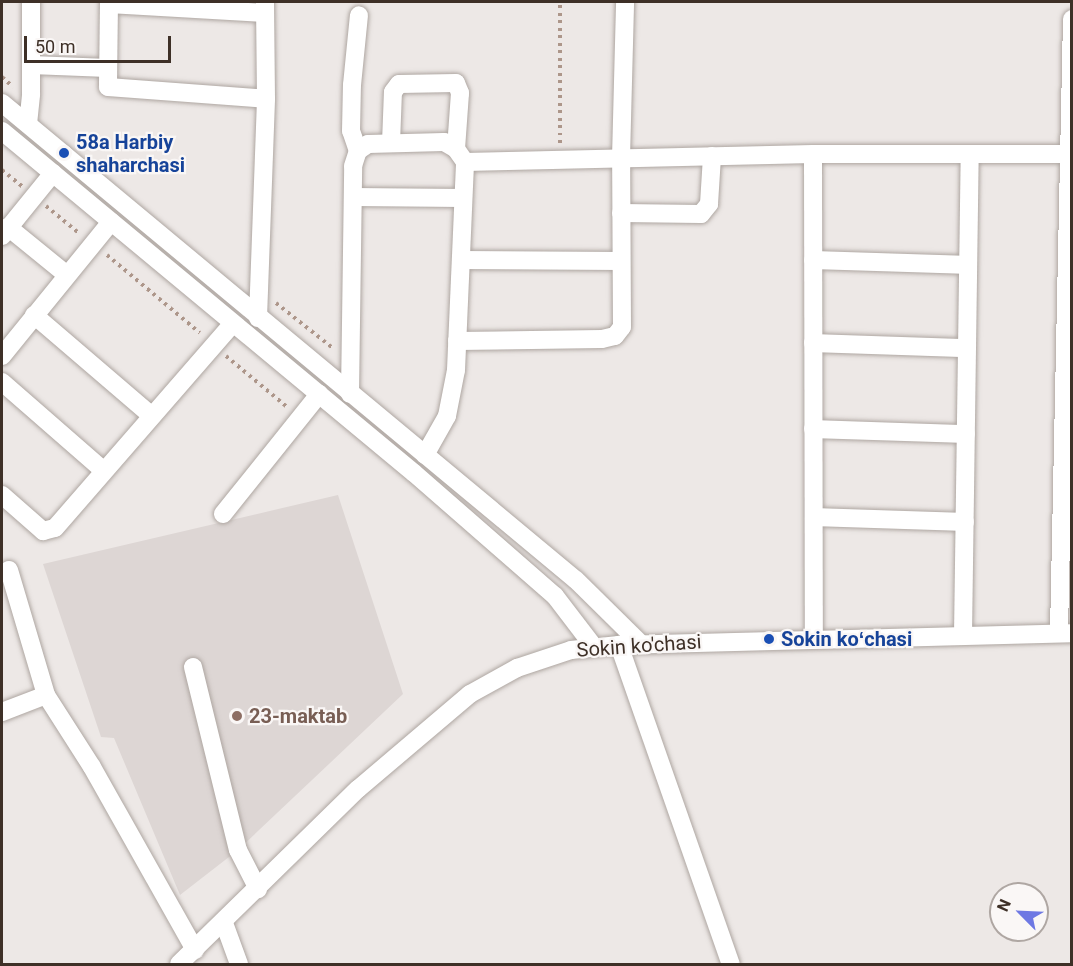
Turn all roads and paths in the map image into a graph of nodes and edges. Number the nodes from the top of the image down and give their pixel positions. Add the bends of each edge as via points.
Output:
1 (31, 2) edge
2 (560, 2) edge
3 (625, 2) edge
4 (109, 3) edge
5 (265, 7) edge
6 (359, 15) dead end
7 (1071, 19) edge
8 (31, 65) junction
9 (108, 68) junction
10 (266, 99) junction
11 (2, 103) edge
12 (28, 123) junction
13 (2, 131) edge
14 (391, 143) junction
15 (358, 151) junction
16 (813, 154) junction
17 (970, 154) junction
18 (1070, 154) edge
19 (460, 155) junction
20 (712, 156) junction
21 (621, 158) junction
22 (560, 159) junction
23 (2, 170) edge
24 (53, 173) junction
25 (34, 196) junction
26 (353, 197) junction
27 (463, 198) junction
28 (621, 213) junction
29 (111, 222) junction
30 (5, 232) edge
31 (93, 244) junction
32 (813, 260) junction
33 (460, 261) junction
34 (621, 261) junction
35 (968, 265) junction
36 (67, 275) junction
37 (34, 315) junction
38 (258, 318) junction
39 (233, 323) junction
40 (457, 341) junction
41 (813, 343) junction
42 (214, 345) junction
43 (968, 348) junction
44 (2, 356) edge
45 (2, 382) edge
46 (319, 394) junction
47 (350, 394) junction
48 (152, 416) junction
49 (300, 418) junction
50 (813, 429) junction
51 (966, 434) junction
52 (425, 455) junction
53 (104, 471) junction
54 (2, 495) edge
55 (224, 514) dead end
56 (814, 517) junction
57 (965, 522) junction
58 (9, 570) dead end
59 (1065, 633) edge
60 (963, 635) junction
61 (814, 638) junction
62 (641, 644) junction
63 (619, 645) junction
64 (594, 647) junction
65 (193, 667) dead end
66 (46, 694) junction
67 (2, 712) edge
68 (258, 889) junction
69 (224, 923) junction
70 (195, 950) junction
71 (179, 964) edge
72 (239, 964) edge
73 (732, 964) edge

1 - 8 street
2 - 22 path
3 - 21 street
4 - 5 street
4 - 9 street
5 - 10 street
6 - 15 street via 351,120
7 - 18 street
8 - 9 street
8 - 12 street
9 - 10 street via 108,87
10 - 38 street
11 - 12 street
12 - 38 street
13 - 24 street
14 - 15 street via 368,144
14 - 19 street via 444,142
14 - 19 street via 393,92 399,84 456,84 460,93
15 - 26 street via 353,166
16 - 17 street
16 - 20 street
16 - 32 street
17 - 18 street
17 - 35 street
18 - 59 street
19 - 22 street
19 - 27 street
20 - 21 street
20 - 28 street via 709,204 701,214
21 - 22 street
21 - 28 street
23 - 25 path
24 - 25 street
24 - 29 street
25 - 30 street
25 - 31 path
26 - 27 street
26 - 47 street
27 - 33 street
28 - 34 street
29 - 31 street
29 - 39 street
30 - 36 street
31 - 36 street
31 - 42 path
32 - 35 street
32 - 41 street
33 - 34 street
33 - 40 street
34 - 40 street via 622,327 615,336
35 - 43 street
36 - 37 street
37 - 44 street
37 - 48 street
38 - 47 street
39 - 42 street
39 - 46 street
40 - 52 street via 447,416
41 - 43 street
41 - 50 street
42 - 48 street
42 - 49 path
43 - 51 street
45 - 53 street
46 - 49 street
46 - 64 street via 555,596
47 - 52 street
48 - 53 street
49 - 55 street
50 - 51 street
50 - 56 street
51 - 57 street
52 - 62 street via 576,580
53 - 54 street via 55,528 43,531
56 - 57 street
56 - 61 street
57 - 60 street
58 - 66 street
59 - 60 street, Sokin ko'chasi
60 - 61 street, Sokin ko'chasi
61 - 62 street, Sokin ko'chasi
62 - 63 street, Sokin ko'chasi
63 - 64 street, Sokin ko'chasi
63 - 73 street
64 - 68 street, Sokin ko'chasi via 571,650 517,668 470,694 358,789
65 - 68 street via 238,850
66 - 67 street
66 - 70 street via 92,767
68 - 69 street, Sokin ko'chasi
69 - 70 street, Sokin ko'chasi
69 - 72 street
70 - 71 street, Sokin ko'chasi

